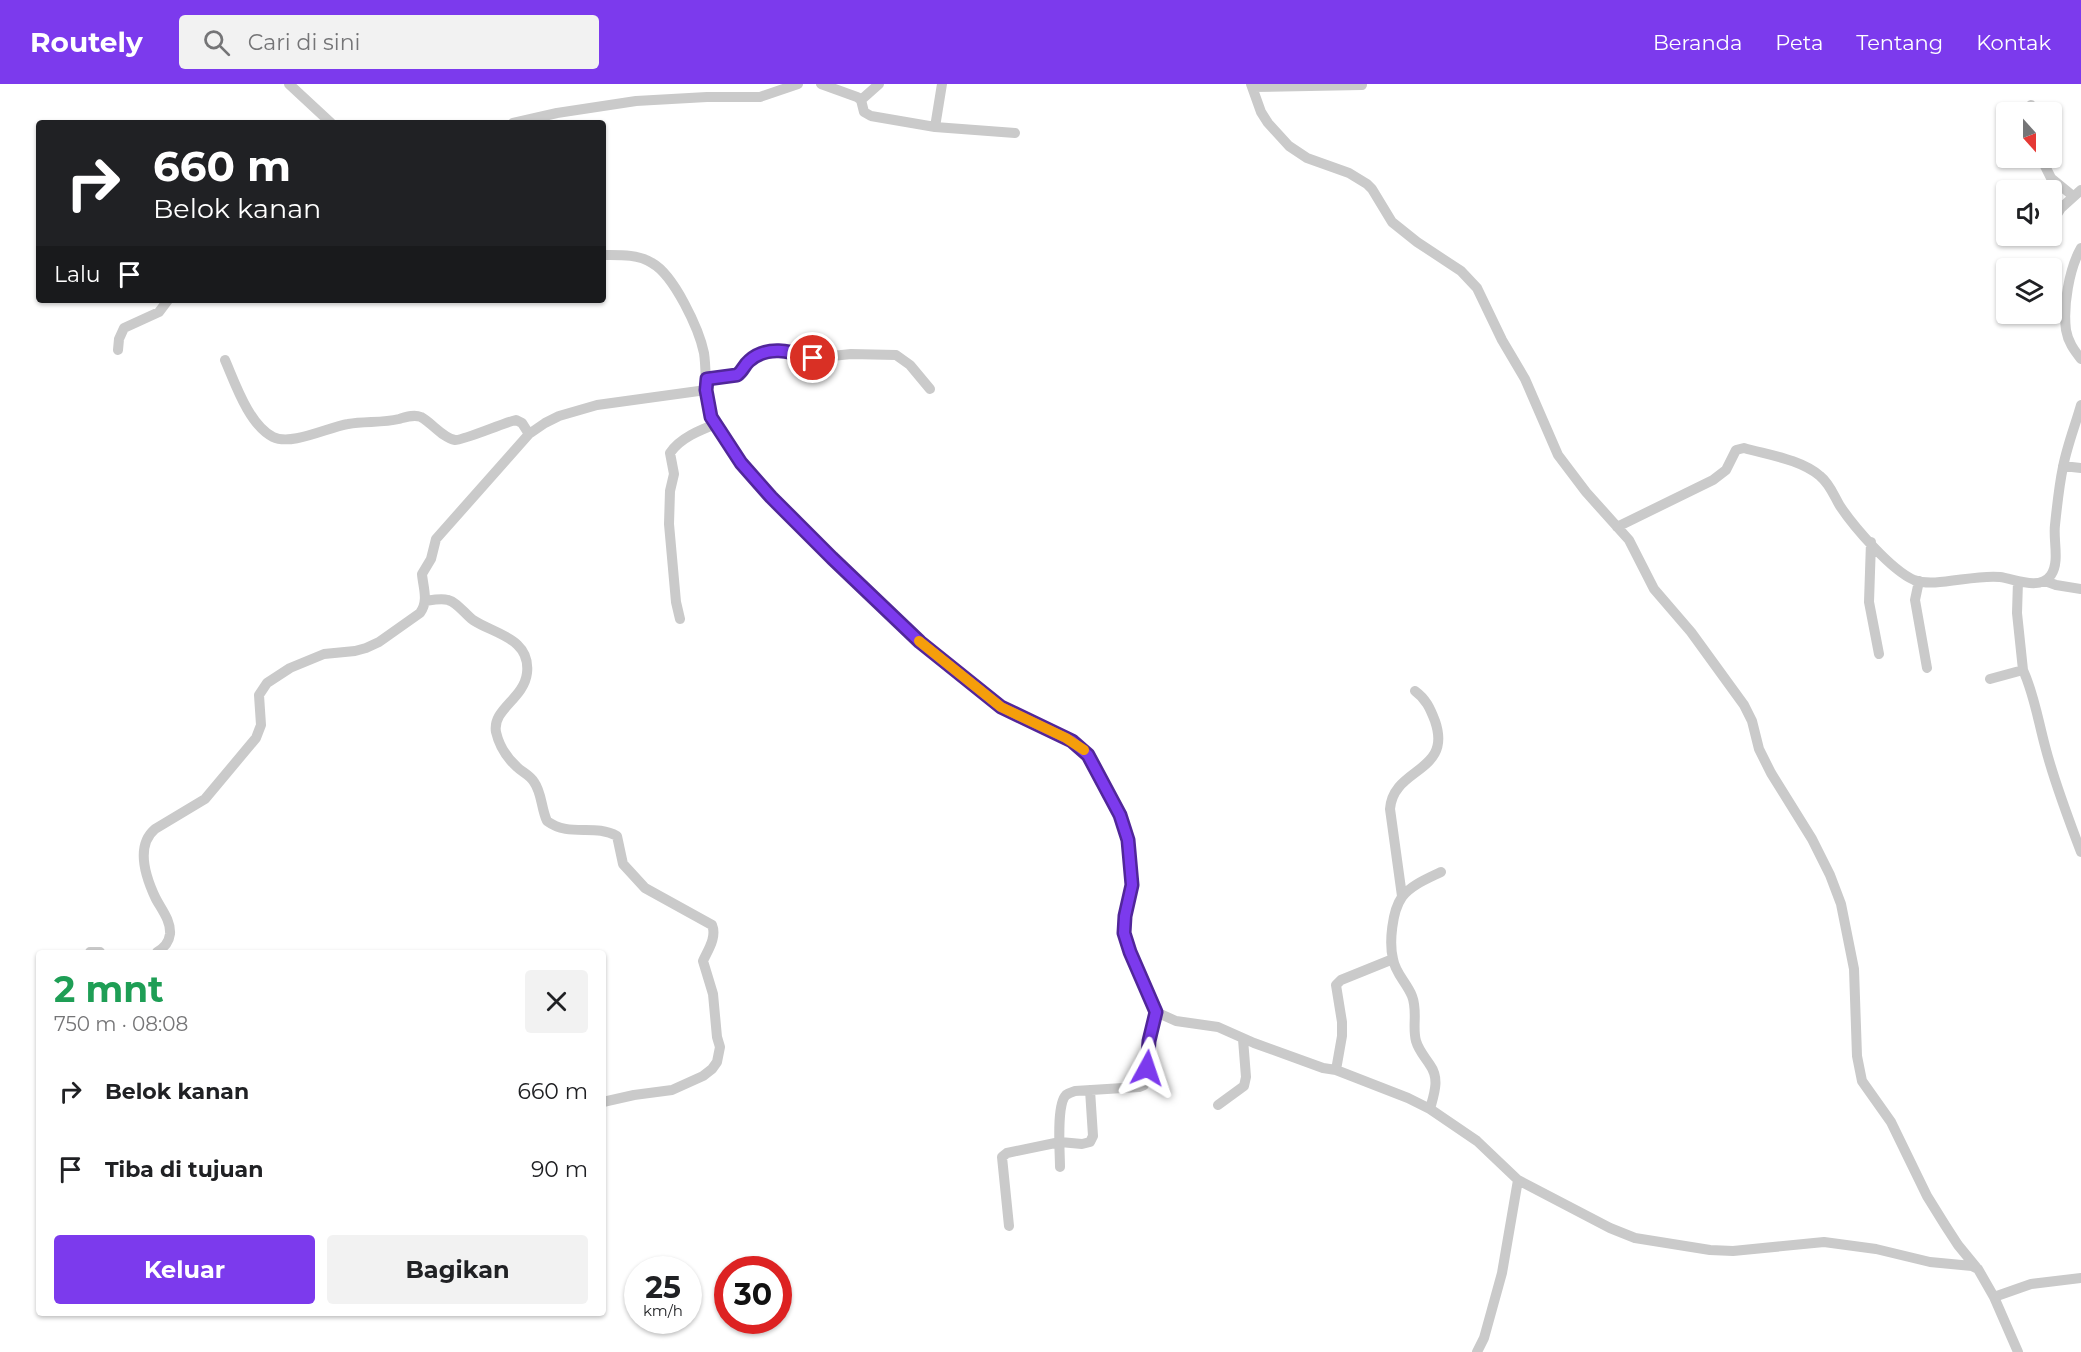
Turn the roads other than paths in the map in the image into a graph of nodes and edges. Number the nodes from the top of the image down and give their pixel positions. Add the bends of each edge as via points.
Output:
1 (290, 84) edge
2 (798, 84) edge
3 (821, 84) edge
4 (879, 84) edge
5 (942, 84) edge
6 (1252, 86) edge
7 (1362, 86) dead end
8 (861, 100) junction
9 (328, 120) edge
10 (531, 120) edge
11 (935, 127) junction
12 (1015, 133) dead end
13 (2046, 168) edge
14 (2077, 193) edge
15 (2062, 207) edge
16 (2081, 248) edge
17 (606, 255) edge
18 (166, 303) edge
19 (118, 350) dead end
20 (2081, 359) edge
21 (225, 360) dead end
22 (706, 385) junction
23 (930, 389) dead end
24 (2081, 405) edge
25 (716, 424) junction
26 (528, 434) junction
27 (2063, 466) junction
28 (2081, 468) edge
29 (1617, 527) junction
30 (1871, 542) junction
31 (2045, 580) junction
32 (1919, 581) junction
33 (2018, 581) junction
34 (2081, 589) edge
35 (425, 601) junction
36 (680, 619) dead end
37 (1879, 654) dead end
38 (1927, 668) dead end
39 (2023, 670) junction
40 (1990, 679) dead end
41 (1415, 691) dead end
42 (2081, 852) edge
43 (1441, 872) dead end
44 (1402, 896) junction
45 (159, 950) edge
46 (1393, 959) junction
47 (1156, 1012) junction
48 (1243, 1039) junction
49 (1336, 1070) junction
50 (1090, 1090) junction
51 (606, 1101) edge
52 (1218, 1105) dead end
53 (1430, 1109) junction
54 (1060, 1142) junction
55 (1060, 1167) dead end
56 (1518, 1180) junction
57 (1009, 1226) dead end
58 (1978, 1269) junction
59 (2081, 1278) edge
60 (1994, 1297) junction
61 (1477, 1352) edge
62 (2018, 1352) edge

1 - 9 street
2 - 10 street via 760,97 636,101 557,112
3 - 8 street
4 - 8 street
5 - 11 street
6 - 7 street
6 - 29 street via 1268,123 1289,146 1366,184 1392,222 1461,271 1477,288 1529,388 1556,452
8 - 11 street via 866,114
11 - 12 street
13 - 14 street via 2051,178
14 - 15 street
16 - 20 street via 2070,276 2066,310 2069,341
17 - 22 street via 641,258 659,267 666,276 696,328 704,353
18 - 19 street via 159,312 124,328
21 - 26 street via 256,422 280,439 413,415 454,440 516,420
22 - 23 street via 737,375 750,359 771,351 813,358 896,355
22 - 25 street via 711,417
22 - 26 street via 597,405 559,416
24 - 27 street
25 - 36 street via 695,432 670,453 674,474 669,524
25 - 47 street via 761,486 920,642 1001,707 1085,751 1120,815 1128,840 1132,885 1124,933
26 - 35 street via 436,539 422,574
27 - 28 street
27 - 31 street via 2054,527 2055,566
29 - 30 street via 1713,480 1725,472 1732,454 1742,448 1815,472
29 - 58 street via 1629,540 1654,589 1744,705 1771,773 1823,861 1841,904 1850,943 1862,1081 1891,1122 1927,1196
30 - 32 street via 1898,569
30 - 37 street via 1869,602
31 - 33 street
31 - 34 street
32 - 33 street via 1991,576
32 - 38 street via 1915,600
33 - 39 street
35 - 45 street via 420,613 379,642 355,651 324,654 267,683 259,695 261,725 256,738 205,799 148,835 143,854 146,869 170,932 169,941
35 - 51 street via 447,599 472,620 509,637 520,648 527,673 518,695 499,715 496,731 507,756 533,779 547,820 568,831 606,831 617,836 623,864 645,888 712,925 714,930 703,961 713,994 720,1047 717,1062 703,1076 672,1090
39 - 40 street
39 - 42 street
41 - 44 street via 1424,697 1431,711 1439,741 1426,766 1411,775 1391,798
43 - 44 street
44 - 46 street via 1392,927
46 - 49 street via 1336,985 1342,1022
46 - 53 street via 1412,996 1418,1047 1435,1076
47 - 48 street via 1176,1021 1210,1024
47 - 50 street via 1144,1085
48 - 49 street
48 - 52 street via 1246,1082
49 - 53 street
50 - 54 street via 1069,1093 1064,1098
50 - 54 street via 1092,1140 1087,1144
53 - 56 street via 1477,1141
54 - 55 street
54 - 57 street via 1002,1157
56 - 58 street via 1617,1232 1651,1241 1733,1251 1833,1243
56 - 61 street via 1504,1264
58 - 60 street
59 - 60 street via 2031,1284
60 - 62 street

